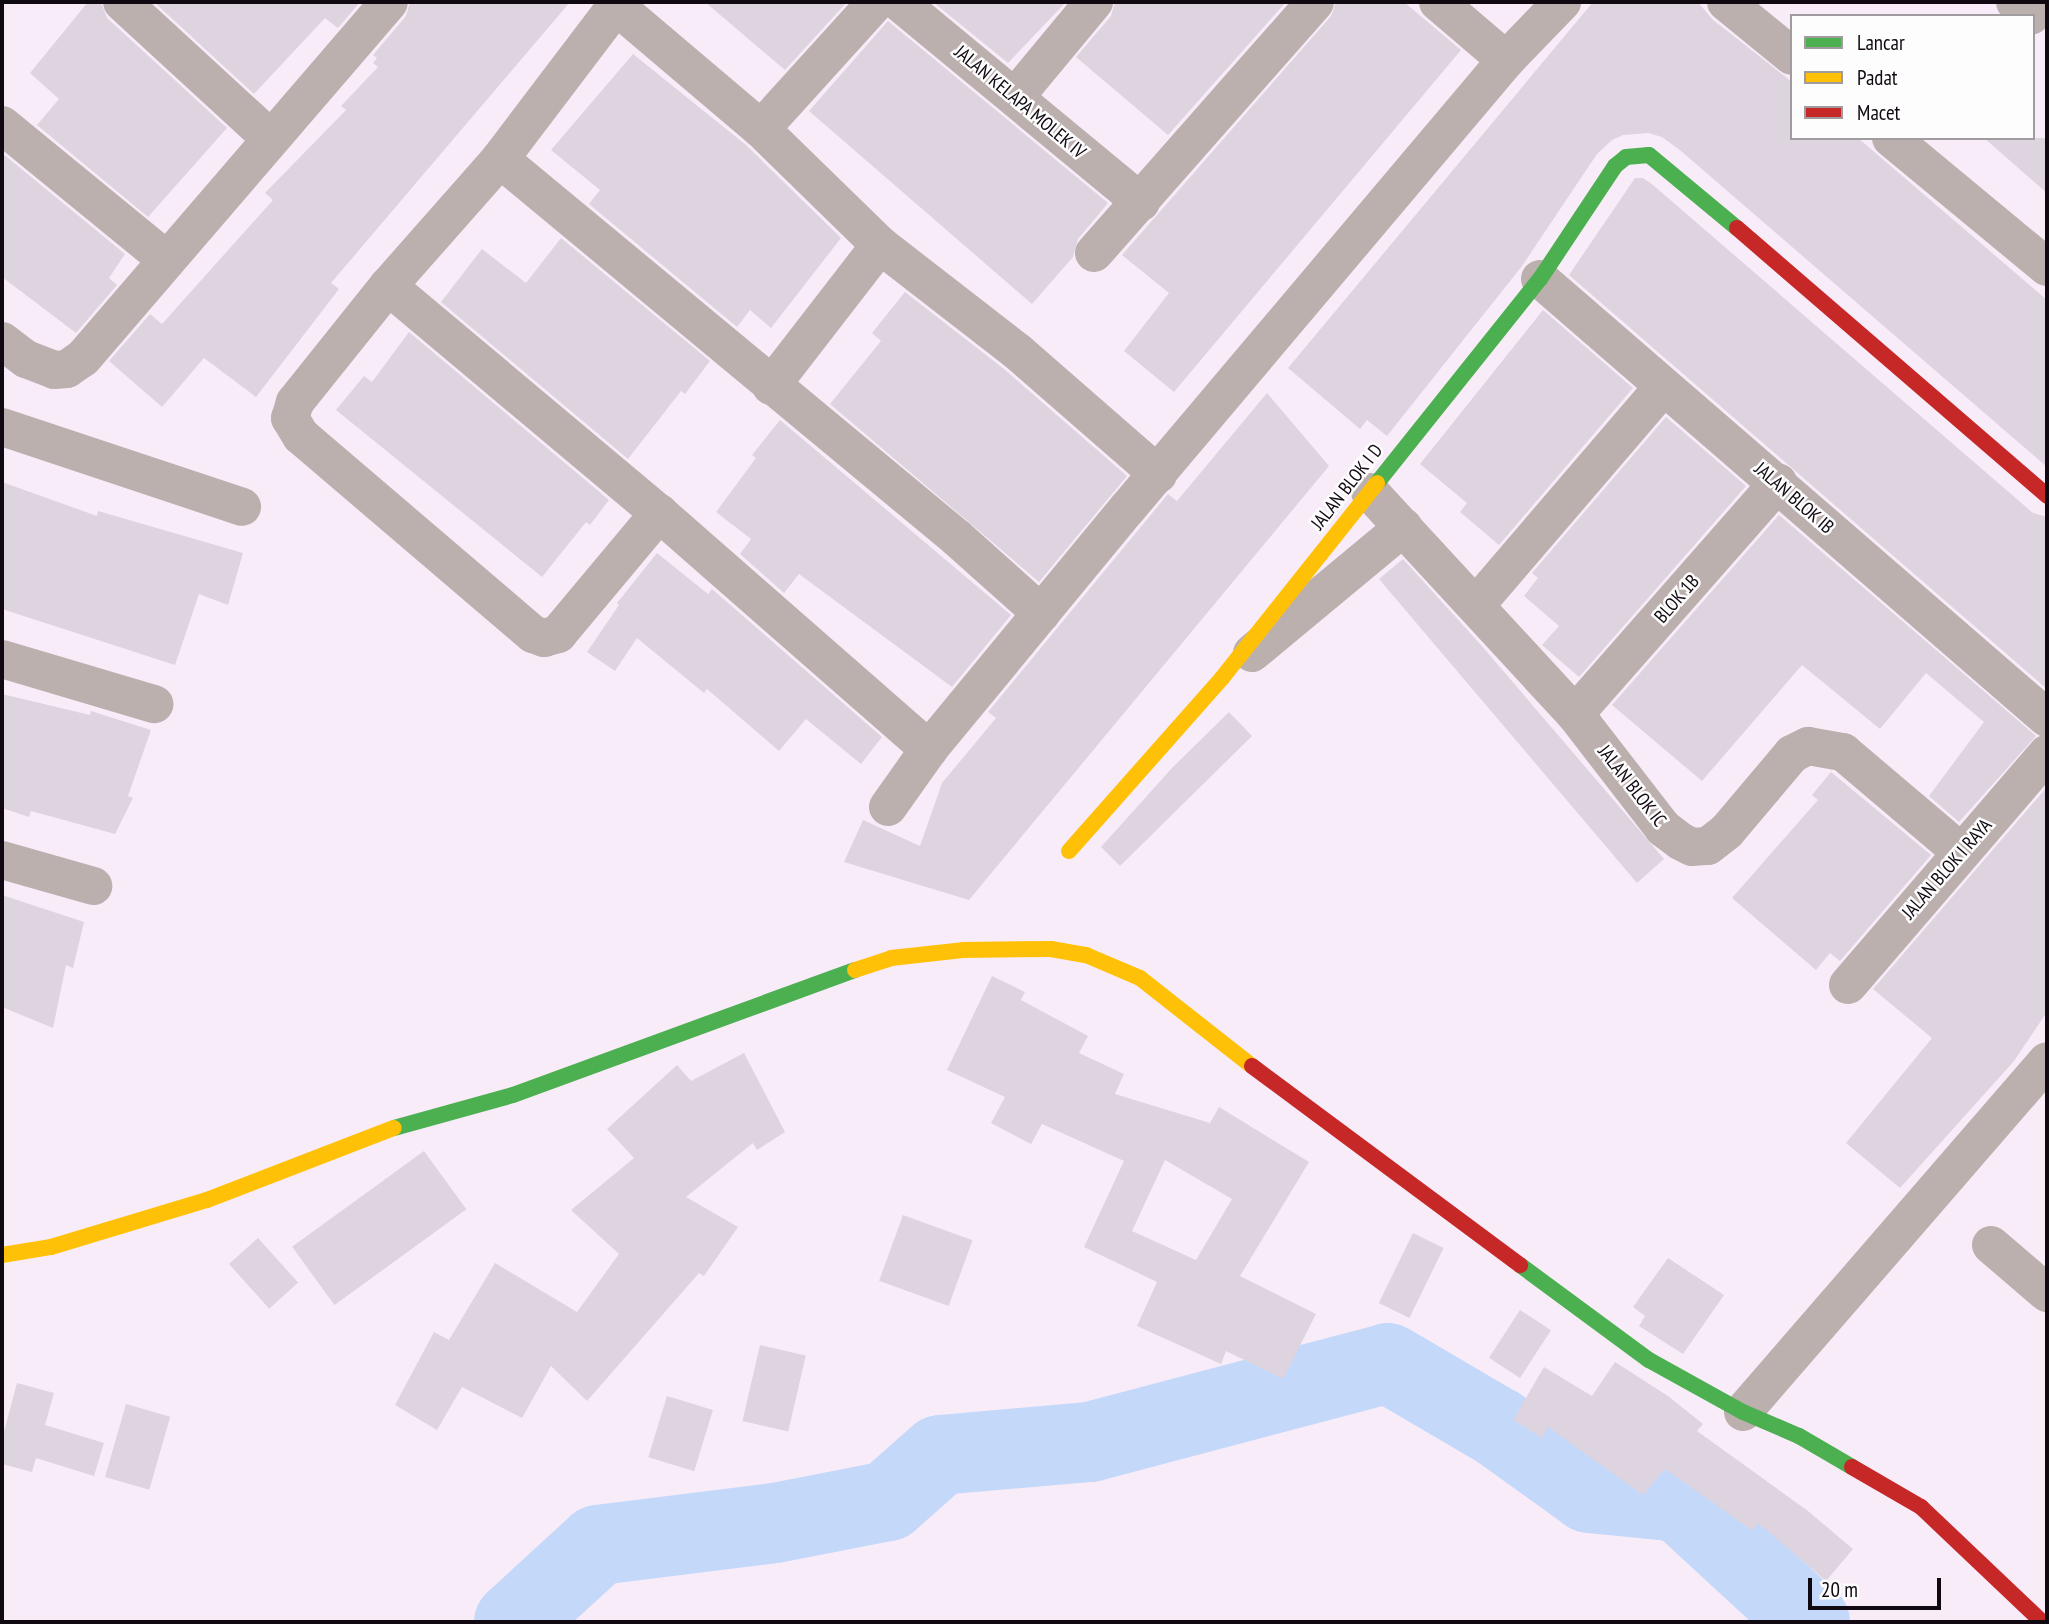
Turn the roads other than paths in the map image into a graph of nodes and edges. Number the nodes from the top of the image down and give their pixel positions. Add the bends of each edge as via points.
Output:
1 (122, 2) edge
2 (876, 2) edge
3 (900, 2) edge
4 (1094, 2) edge
5 (1315, 2) edge
6 (1438, 2) edge
7 (1562, 2) edge
8 (1726, 2) edge
9 (2015, 2) edge
10 (617, 4) edge
11 (379, 5) edge
12 (2029, 14) edge
13 (1790, 54) edge
14 (1506, 60) junction
15 (1014, 97) junction
16 (2, 125) edge
17 (761, 129) junction
18 (271, 139) junction
19 (1893, 140) edge
20 (500, 159) junction
21 (1141, 202) junction
22 (880, 245) junction
23 (1094, 253) dead end
24 (167, 260) junction
25 (2047, 267) edge
26 (1540, 279) junction
27 (388, 286) junction
28 (2, 341) edge
29 (771, 386) junction
30 (1663, 387) junction
31 (2, 427) edge
32 (1158, 474) junction
33 (1778, 483) junction
34 (1370, 492) junction
35 (2047, 496) edge
36 (242, 507) dead end
37 (659, 513) junction
38 (1404, 527) junction
39 (1477, 604) junction
40 (1041, 613) junction
41 (2, 659) edge
42 (1222, 678) junction
43 (154, 704) dead end
44 (1575, 714) junction
45 (2047, 718) edge
46 (929, 749) junction
47 (2047, 754) edge
48 (888, 807) dead end
49 (1069, 850) dead end
50 (1961, 852) junction
51 (2, 860) edge
52 (93, 886) dead end
53 (1847, 985) dead end
54 (2047, 1061) edge
55 (1991, 1245) dead end
56 (2, 1255) edge
57 (2047, 1293) edge
58 (1743, 1412) junction
59 (2042, 1622) edge

1 - 18 street
2 - 17 street
3 - 15 street, JALAN KELAPA MOLEK IV
4 - 15 street
5 - 21 street
6 - 14 street
7 - 14 street
8 - 13 street
9 - 12 street
10 - 17 street
10 - 20 street
11 - 18 street
14 - 32 street
15 - 21 street, JALAN KELAPA MOLEK IV
16 - 24 street
17 - 22 street
18 - 24 street
19 - 25 street
20 - 27 street
20 - 29 street
21 - 23 street
22 - 29 street
22 - 32 street via 1018,352
24 - 28 street via 100,341 67,369 54,370 26,359
26 - 30 street, JALAN BLOK IB
26 - 34 street, JALAN BLOK I D
26 - 35 street, JALAN BLOK I D via 1615,166 1626,157 1649,155
27 - 37 street
27 - 37 street via 295,402 290,418 293,427 533,634 551,638 558,634
29 - 40 street
30 - 33 street, JALAN BLOK IB
30 - 39 street
31 - 36 street
32 - 40 street
33 - 44 street, BLOK 1B
33 - 45 street, JALAN BLOK IB
34 - 38 street, JALAN BLOK IC
34 - 42 street, JALAN BLOK I D
37 - 46 street
38 - 39 street, JALAN BLOK IC
38 - 42 street
39 - 44 street, JALAN BLOK IC
40 - 46 street
41 - 43 street
42 - 49 street, JALAN BLOK I D
44 - 50 street, JALAN BLOK IC via 1663,828 1692,847 1708,846 1727,831 1791,754 1808,746 1843,752
46 - 48 street
47 - 50 street, JALAN BLOK I RAYA
50 - 53 street, JALAN BLOK I RAYA
51 - 52 street
54 - 58 street
55 - 57 street
56 - 58 street via 51,1247 207,1200 376,1133 513,1095 891,958 962,950 1051,949 1086,955 1140,978 1580,1312 1649,1360
58 - 59 street via 1800,1436 1921,1507

